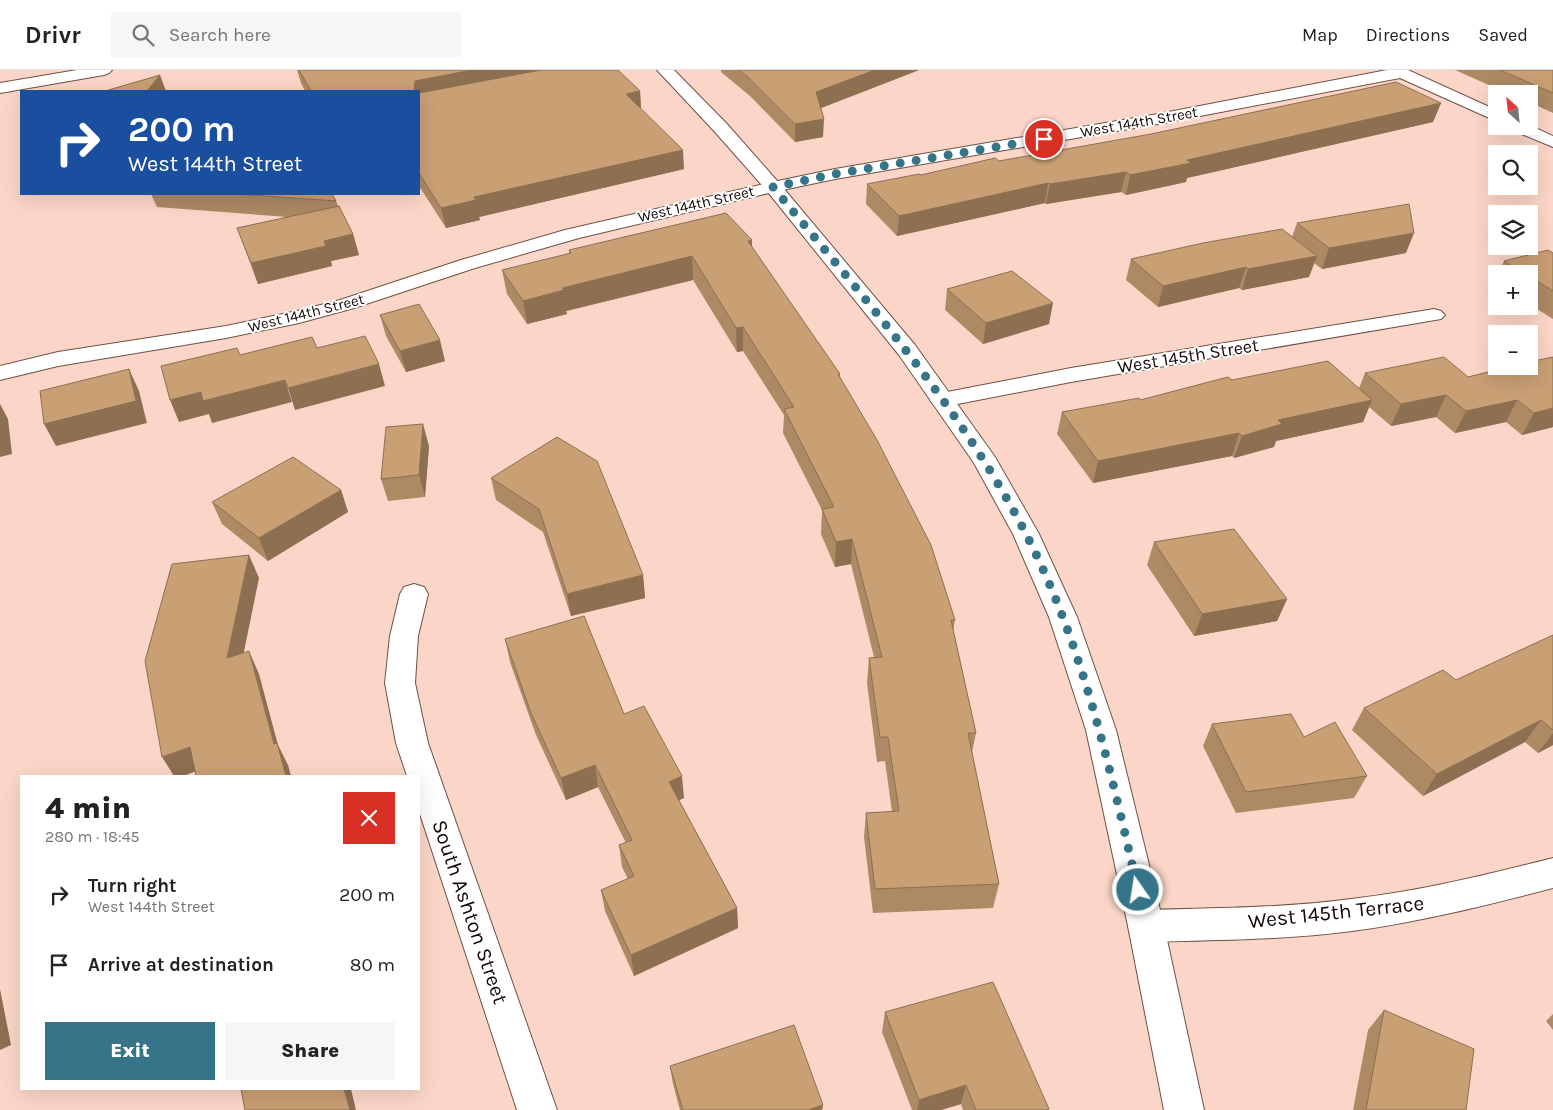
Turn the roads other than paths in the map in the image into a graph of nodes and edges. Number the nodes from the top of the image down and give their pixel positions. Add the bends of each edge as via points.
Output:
1 (104, 70) edge
2 (665, 70) edge
3 (1398, 71) edge
4 (0, 88) edge
5 (1488, 112) edge
6 (1538, 135) edge
7 (1553, 142) edge
8 (773, 187) junction
9 (1434, 315) dead end
10 (0, 373) edge
11 (942, 400) junction
12 (414, 594) dead end
13 (1553, 873) edge
14 (1146, 926) junction
15 (537, 1110) edge
16 (1184, 1110) edge

1 - 4 street
2 - 8 street
3 - 5 street
3 - 8 street, West 144th Street via 1158,119
6 - 7 street
8 - 10 street, West 144th Street via 572,234 299,317 58,359
8 - 11 street via 907,350
9 - 11 street, West 145th Street via 1071,375
11 - 14 street via 986,462 1022,526 1063,617 1101,730
12 - 15 street, South Ashton Street via 404,636 400,683 412,743
13 - 14 street, West 145th Terrace via 1431,903 1350,915
14 - 16 street

